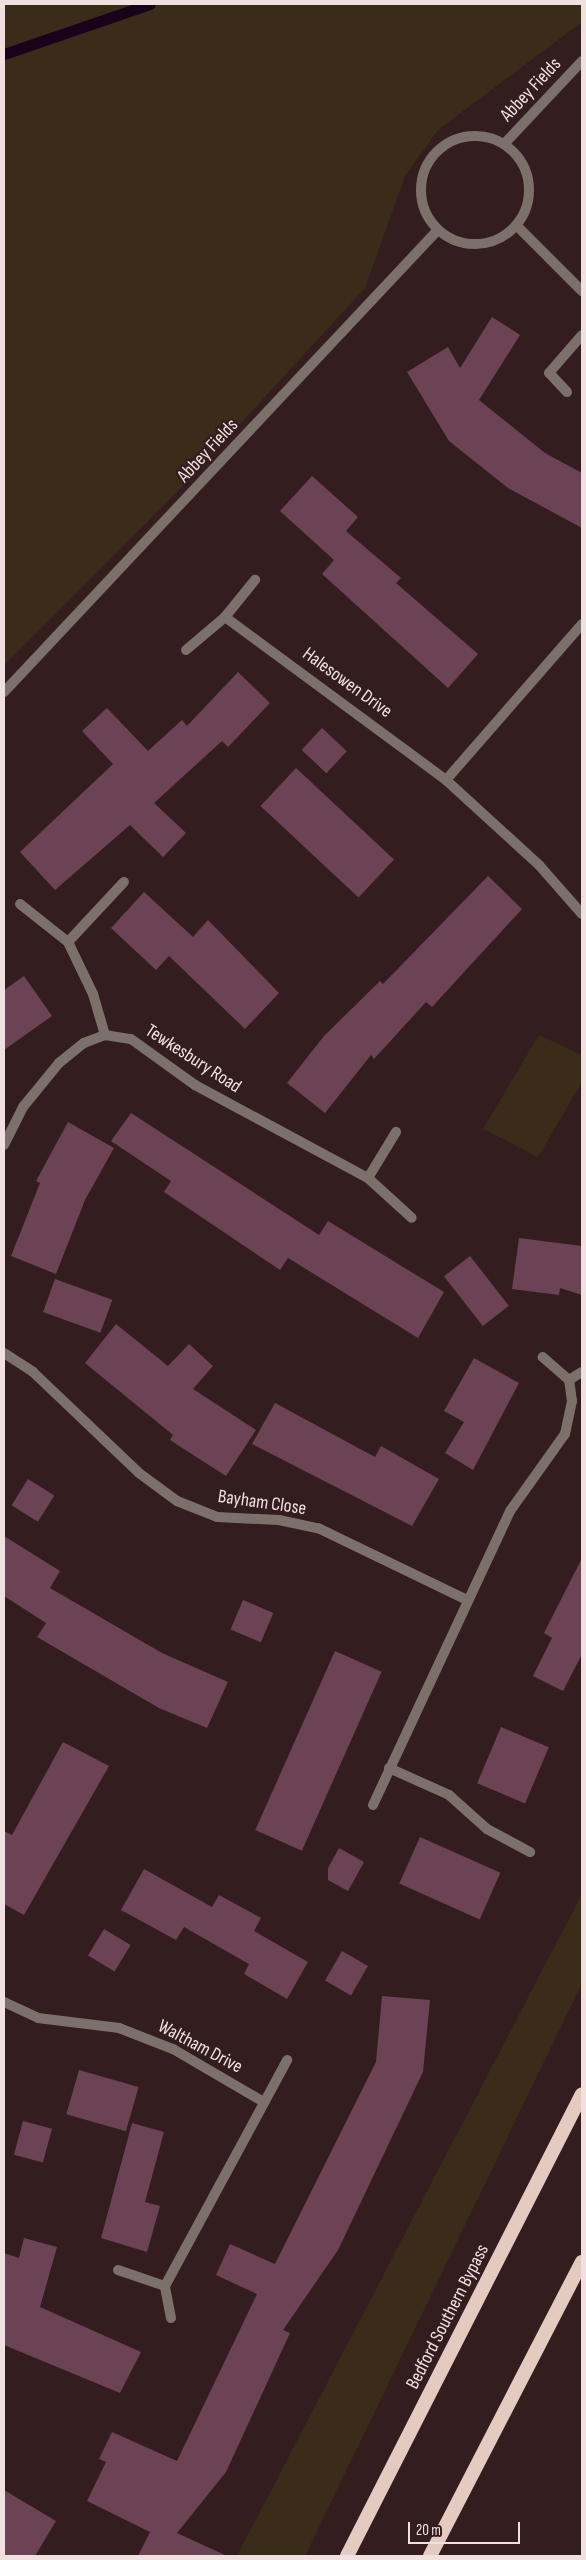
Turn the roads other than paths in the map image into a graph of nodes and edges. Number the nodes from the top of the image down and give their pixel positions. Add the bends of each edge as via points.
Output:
1 (582, 61) edge
2 (506, 142) junction
3 (518, 227) junction
4 (436, 232) junction
5 (582, 291) edge
6 (582, 335) edge
7 (567, 392) dead end
8 (254, 580) dead end
9 (225, 617) junction
10 (582, 624) edge
11 (186, 650) dead end
12 (4, 692) edge
13 (446, 780) junction
14 (124, 882) dead end
15 (20, 904) dead end
16 (582, 914) edge
17 (68, 942) junction
18 (105, 1036) junction
19 (396, 1132) dead end
20 (4, 1145) edge
21 (368, 1178) junction
22 (412, 1218) dead end
23 (4, 1353) edge
24 (543, 1357) dead end
25 (582, 1372) edge
26 (569, 1380) junction
27 (467, 1600) junction
28 (389, 1768) junction
29 (373, 1805) dead end
30 (530, 1852) dead end
31 (4, 2002) edge
32 (287, 2060) dead end
33 (582, 2094) edge
34 (262, 2101) junction
35 (582, 2262) edge
36 (118, 2270) dead end
37 (166, 2286) junction
38 (171, 2318) dead end
39 (347, 2556) edge
40 (430, 2556) edge

1 - 2 street, Abbey Fields
2 - 3 street via 531,182
2 - 4 street via 466,134 433,152 418,195
3 - 4 street via 477,247
3 - 5 street
4 - 12 street, Abbey Fields
6 - 7 street via 549,373
8 - 9 street
9 - 11 street
9 - 13 street, Halesowen Drive
10 - 13 street
13 - 16 street, Halesowen Drive via 540,865
14 - 17 street
15 - 17 street
17 - 18 street via 93,994
18 - 20 street, Tewkesbury Road via 84,1043 59,1063 23,1107
18 - 21 street, Tewkesbury Road via 131,1039 195,1085
19 - 21 street
21 - 22 street, Tewkesbury Road
23 - 27 street, Bayham Close via 33,1372 139,1473 177,1501 217,1517 279,1520 318,1528
24 - 26 street
25 - 26 street
26 - 27 street via 572,1401 564,1434 510,1511
27 - 28 street
28 - 29 street
28 - 30 street via 449,1795 488,1829
31 - 34 street, Waltham Drive via 38,2018 119,2028 173,2049
32 - 34 street
33 - 39 highway, Bedford Southern Bypass
34 - 37 street
35 - 40 highway
36 - 37 street
37 - 38 street

